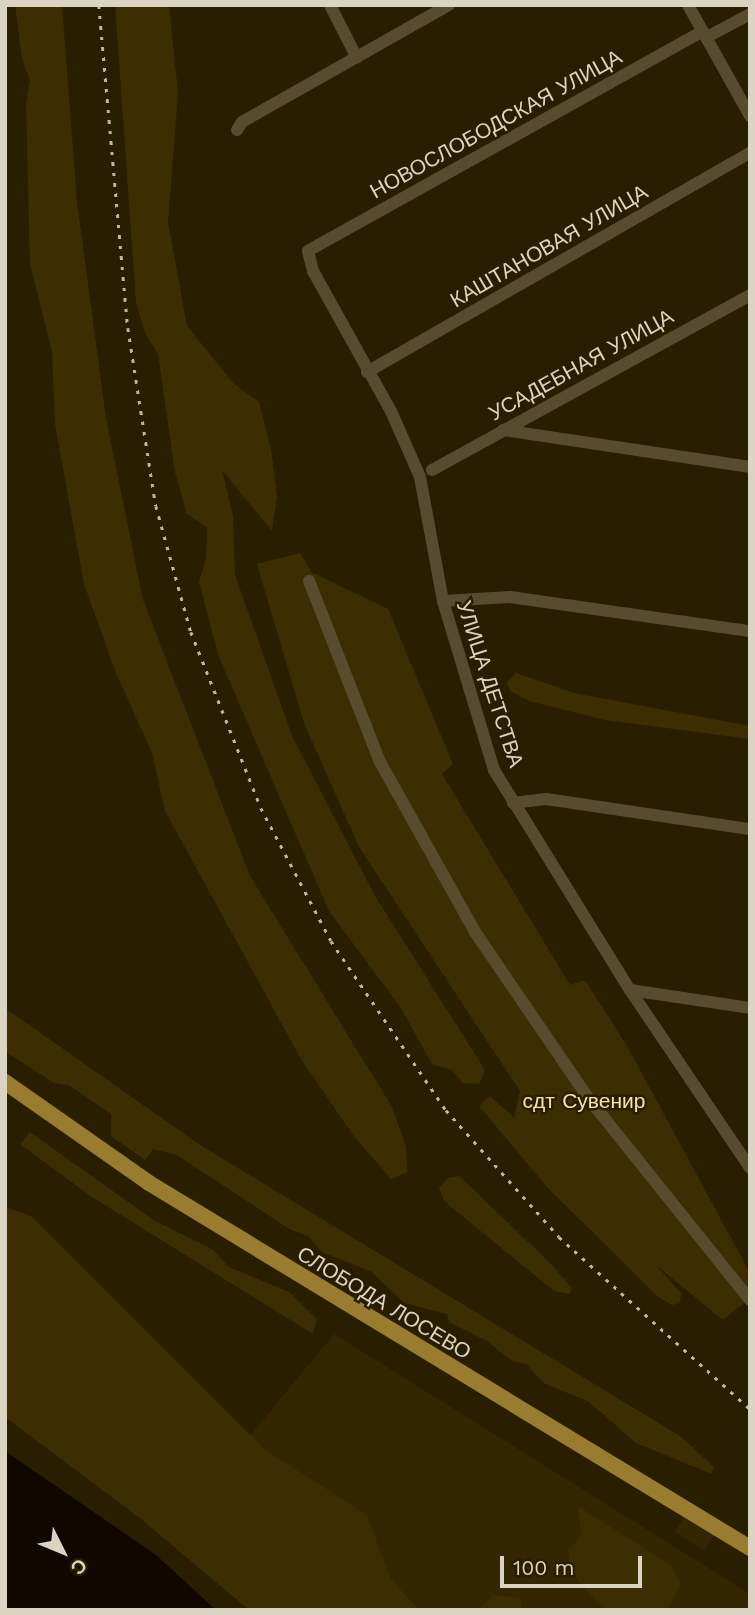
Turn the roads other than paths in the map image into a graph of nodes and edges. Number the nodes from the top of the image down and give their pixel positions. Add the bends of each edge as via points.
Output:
1 (330, 5) edge
2 (449, 5) edge
3 (688, 5) edge
4 (750, 14) edge
5 (705, 34) junction
6 (357, 58) junction
7 (750, 116) edge
8 (237, 130) dead end
9 (750, 153) edge
10 (308, 251) joint
11 (750, 295) edge
12 (367, 372) junction
13 (503, 430) junction
14 (750, 467) edge
15 (432, 470) dead end
16 (309, 581) dead end
17 (443, 601) junction
18 (750, 631) edge
19 (513, 803) junction
20 (750, 829) edge
21 (630, 990) junction
22 (750, 1007) edge
23 (5, 1082) edge
24 (750, 1168) edge
25 (750, 1300) edge
26 (750, 1548) edge

1 - 6 street
2 - 6 street
3 - 5 street
4 - 5 street, НОВОСЛОБОДСКАЯ УЛИЦА
5 - 7 street
5 - 10 street, НОВОСЛОБОДСКАЯ УЛИЦА
6 - 8 street via 242,122
9 - 12 street, КАШТАНОВАЯ УЛИЦА
10 - 12 street, УЛИЦА ДЕТСТВА via 313,271
11 - 13 street, УСАДЕБНАЯ УЛИЦА
12 - 17 street, УЛИЦА ДЕТСТВА via 391,411 419,477
13 - 14 street
13 - 15 street, УСАДЕБНАЯ УЛИЦА
16 - 25 street via 379,760 475,932 589,1099
17 - 18 street via 510,597
17 - 19 street, УЛИЦА ДЕТСТВА via 494,770
19 - 20 street via 546,799
19 - 21 street, УЛИЦА ДЕТСТВА
21 - 22 street
21 - 24 street, УЛИЦА ДЕТСТВА
23 - 26 main road, СЛОБОДА ЛОСЕВО via 161,1190

